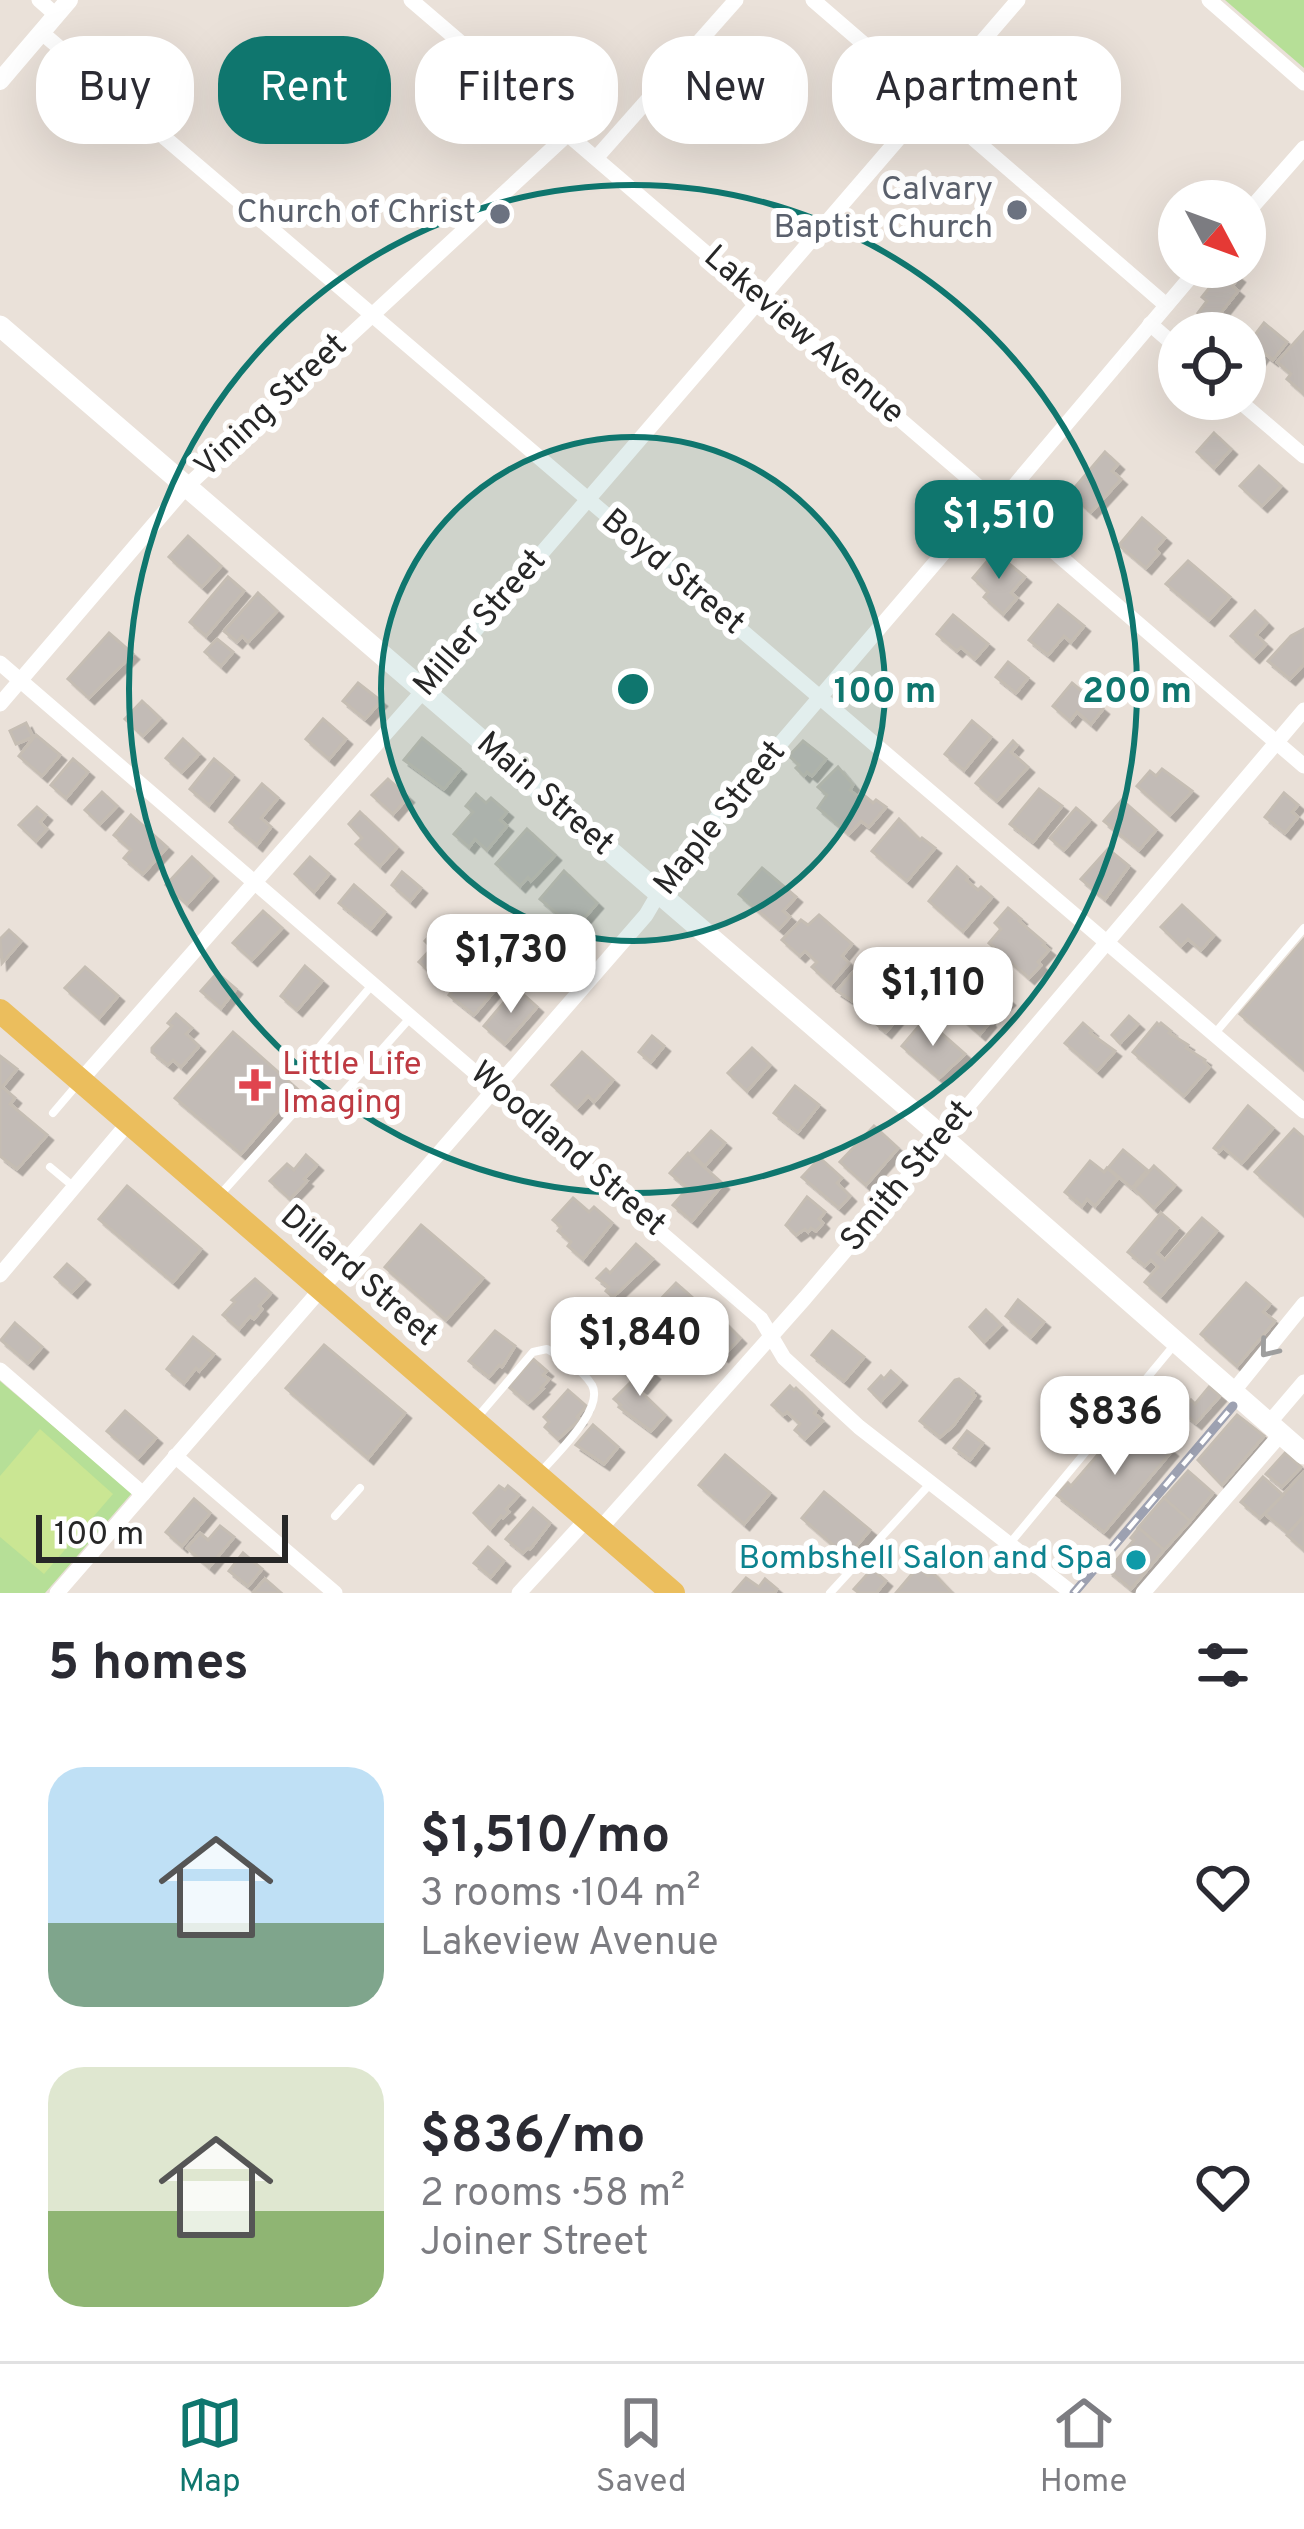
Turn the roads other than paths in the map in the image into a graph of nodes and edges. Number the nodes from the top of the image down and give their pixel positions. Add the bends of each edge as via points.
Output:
1 (39, 0) edge
2 (411, 0) edge
3 (736, 0) edge
4 (813, 0) edge
5 (1018, 0) edge
6 (1209, 0) edge
7 (62, 7) edge
8 (41, 32) junction
9 (453, 36) edge
10 (855, 36) edge
11 (987, 36) edge
12 (0, 81) edge
13 (1304, 82) edge
14 (557, 144) edge
15 (580, 144) edge
16 (893, 144) edge
17 (980, 144) edge
18 (1301, 156) edge
19 (597, 158) junction
20 (1266, 193) edge
21 (1181, 288) edge
22 (760, 298) junction
23 (1166, 305) junction
24 (372, 313) junction
25 (1150, 324) junction
26 (0, 326) edge
27 (1158, 331) edge
28 (1262, 420) edge
29 (1304, 456) edge
30 (185, 488) junction
31 (995, 500) junction
32 (586, 501) junction
33 (0, 663) edge
34 (20, 681) junction
35 (423, 691) junction
36 (820, 698) junction
37 (0, 704) edge
38 (1304, 710) edge
39 (1277, 742) junction
40 (1304, 766) edge
41 (255, 882) junction
42 (658, 895) junction
43 (1304, 928) edge
44 (1107, 941) junction
45 (373, 984) junction
46 (0, 1011) edge
47 (412, 1017) junction
48 (1214, 1034) junction
49 (81, 1080) junction
50 (317, 1087) junction
51 (495, 1088) junction
52 (1304, 1111) edge
53 (53, 1113) dead end
54 (129, 1122) junction
55 (942, 1137) junction
56 (50, 1167) dead end
57 (74, 1187) junction
58 (217, 1198) junction
59 (0, 1275) edge
60 (321, 1288) junction
61 (1304, 1304) edge
62 (771, 1337) junction
63 (1176, 1343) junction
64 (0, 1370) edge
65 (1304, 1382) edge
66 (1232, 1393) junction
67 (474, 1421) junction
68 (1274, 1429) junction
69 (1304, 1454) edge
70 (175, 1456) junction
71 (537, 1475) junction
72 (930, 1484) junction
73 (360, 1488) dead end
74 (143, 1494) junction
75 (335, 1516) dead end
76 (593, 1524) junction
77 (1008, 1544) junction
78 (997, 1559) dead end
79 (1053, 1578) junction
80 (57, 1593) edge
81 (335, 1593) edge
82 (518, 1593) edge
83 (674, 1593) edge
84 (830, 1593) edge
85 (1042, 1593) edge
86 (1072, 1593) edge
87 (1143, 1593) edge

1 - 7 street
2 - 9 street, Lakeview Avenue
3 - 19 street
4 - 10 street
5 - 11 street, Miller Street
6 - 13 street
7 - 8 street
8 - 12 street
8 - 24 street, Boyd Street
14 - 24 street, Vining Street
15 - 19 street, Lakeview Avenue
16 - 22 street, Miller Street
17 - 23 street
18 - 20 street
19 - 22 street, Lakeview Avenue
21 - 23 street, Maple Street
22 - 31 street, Lakeview Avenue
22 - 32 street, Miller Street
23 - 25 street, Maple Street
24 - 30 street, Vining Street
24 - 32 street, Boyd Street
25 - 27 street
25 - 31 street, Maple Street
26 - 30 main road, Main Street
28 - 29 street
30 - 34 street, Vining Street
30 - 35 main road, Main Street
31 - 36 street, Maple Street
31 - 39 street, Lakeview Avenue
32 - 35 street, Miller Street
32 - 36 street, Boyd Street
33 - 34 street, Woodland Street
34 - 37 street, Vining Street
34 - 41 street, Woodland Street
35 - 41 street, Miller Street
35 - 42 main road, Main Street
36 - 42 street, Maple Street
36 - 44 street, Boyd Street
38 - 39 street, Smith Street
39 - 40 street, Lakeview Avenue
39 - 44 street, Smith Street
41 - 45 street, Woodland Street
41 - 49 street, Miller Street
42 - 51 street, Maple Street
42 - 55 main road, Main Street
43 - 48 lane
44 - 48 street, Boyd Street
44 - 55 street, Smith Street
45 - 47 street, Woodland Street
45 - 50 lane via 298,1072
46 - 49 main road, Dillard Street
47 - 50 lane via 336,1101
47 - 51 street, Woodland Street
48 - 52 street, Boyd Street
49 - 53 lane
49 - 54 main road, Dillard Street
50 - 58 lane
51 - 60 street, Maple Street
51 - 62 street, Woodland Street via 761,1318
54 - 57 street
54 - 58 main road, Dillard Street
55 - 62 street, Smith Street
55 - 63 main road, Main Street
56 - 57 lane
57 - 59 street
58 - 60 main road, Dillard Street
60 - 67 main road, Dillard Street
60 - 70 street, Maple Street
61 -> 66 street
62 - 72 street, Woodland Street via 784,1358
62 - 76 street, Smith Street
63 - 66 main road, Main Street
63 - 77 lane
64 - 74 street
65 - 68 street
66 - 68 main road, Main Street
67 - 71 main road, Dillard Street
67 - 71 lane via 533,1352 547,1349 570,1363 592,1385 592,1410
68 - 69 main road, Main Street
68 - 87 street
70 - 74 street, Maple Street
70 - 81 street
71 - 76 main road, Dillard Street
72 - 77 street, Woodland Street
72 - 84 lane
73 - 75 lane
74 - 80 street, Maple Street
76 - 82 street, Smith Street
76 - 83 main road, Dillard Street
77 - 78 lane
77 - 79 street, Woodland Street
79 - 85 lane
79 - 86 street, Woodland Street

